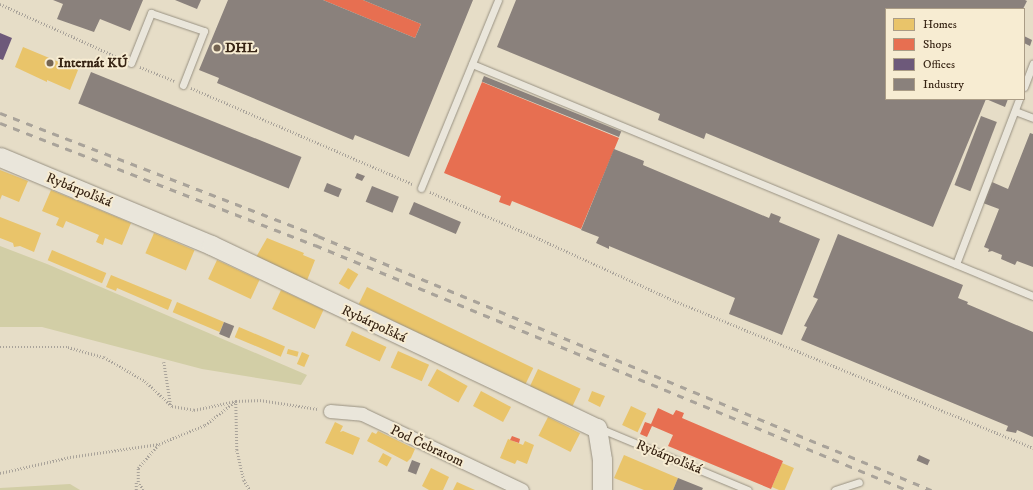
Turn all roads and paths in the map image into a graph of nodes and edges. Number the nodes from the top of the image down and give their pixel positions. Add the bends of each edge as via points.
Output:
1 (498, 0) edge
2 (0, 4) edge
3 (131, 63) junction
4 (472, 64) junction
5 (1033, 64) edge
6 (1025, 84) edge
7 (183, 85) junction
8 (1020, 100) edge
9 (1015, 111) junction
10 (1033, 118) edge
11 (0, 157) edge
12 (421, 188) junction
13 (956, 264) junction
14 (1033, 296) edge
15 (0, 347) edge
16 (164, 362) dead end
17 (236, 401) junction
18 (172, 406) junction
19 (330, 411) joint
20 (597, 428) junction
21 (160, 444) junction
22 (1033, 448) edge
23 (138, 468) junction
24 (0, 473) edge
25 (859, 482) dead end
26 (136, 490) edge
27 (143, 490) edge
28 (250, 490) edge
29 (522, 490) edge
30 (602, 490) edge
31 (748, 490) edge
32 (835, 490) edge

1 - 4 lane
2 - 3 path
3 - 7 path
3 - 7 lane via 151,13 204,32
4 - 12 lane
4 - 13 lane
5 - 6 lane
7 - 12 path via 381,168
8 - 9 lane
9 - 10 lane
9 - 13 lane
11 - 20 street, Rybárpoľská via 211,245
12 - 22 path via 531,234 676,301
13 - 14 lane
15 - 18 path via 68,347 104,357 145,381
16 - 18 path
17 - 18 path via 194,410
17 - 19 path via 260,400
17 - 21 path via 206,425
17 - 28 path via 237,450 244,480
19 - 29 street, Pod Čebratom via 362,414
20 - 30 street via 602,460
20 - 31 lane, Rybárpoľská
21 - 23 path
21 - 24 path via 70,457
23 - 26 path
23 - 27 path via 138,482
25 - 32 lane

